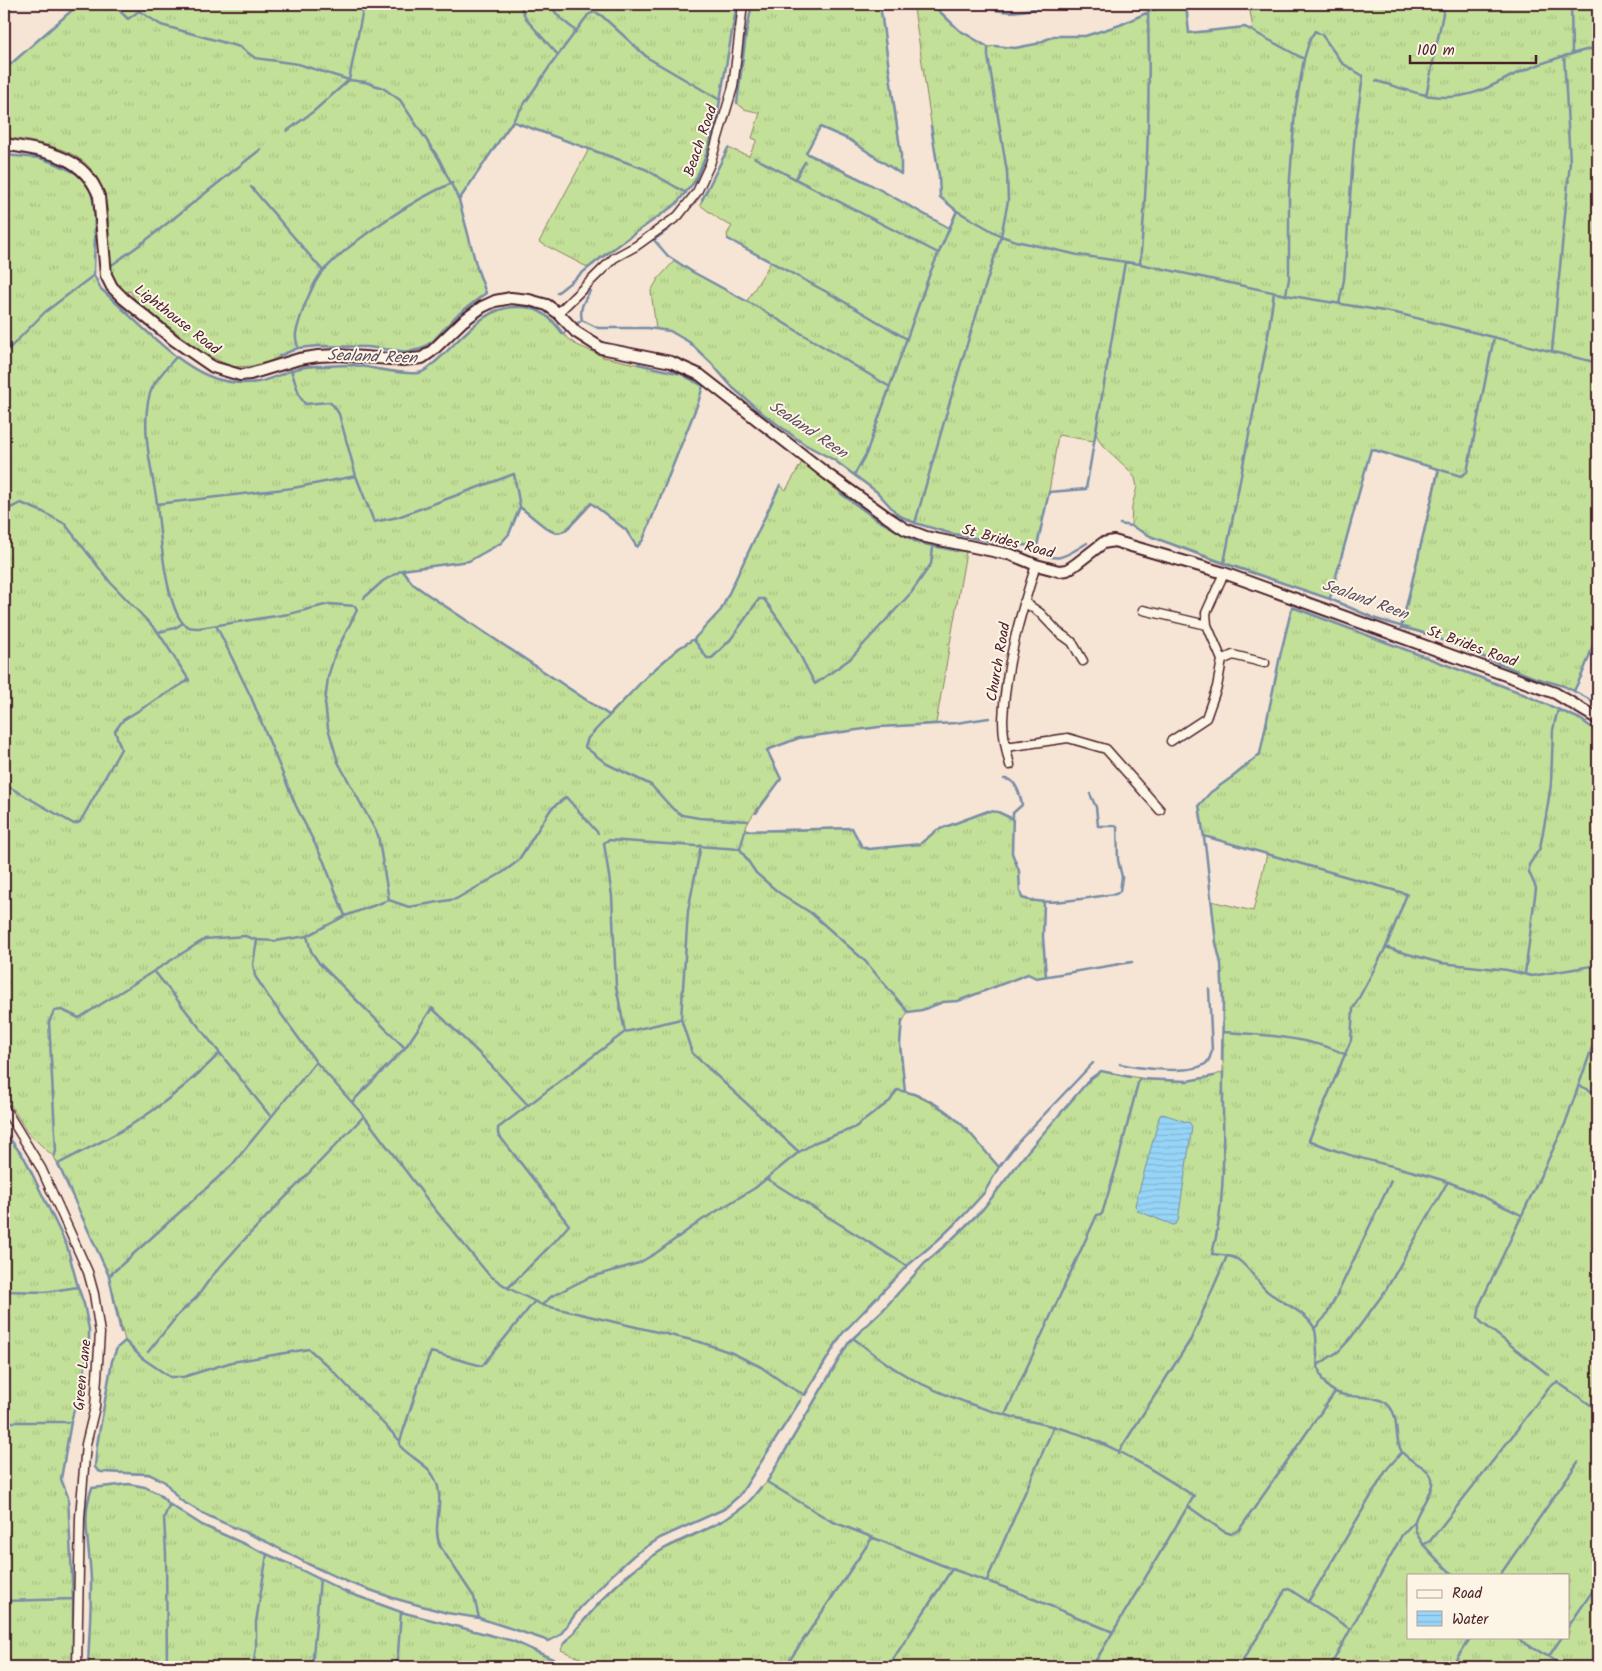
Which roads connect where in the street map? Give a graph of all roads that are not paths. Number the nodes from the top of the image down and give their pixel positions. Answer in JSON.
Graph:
{"nodes":[{"id":1,"x":743,"y":4,"type":"edge"},
{"id":2,"x":4,"y":144,"type":"edge"},
{"id":3,"x":558,"y":313,"type":"junction"},
{"id":4,"x":1036,"y":565,"type":"junction"},
{"id":5,"x":1224,"y":573,"type":"junction"},
{"id":6,"x":1024,"y":602,"type":"junction"},
{"id":7,"x":1143,"y":610,"type":"dead end"},
{"id":8,"x":1207,"y":625,"type":"junction"},
{"id":9,"x":1222,"y":660,"type":"junction"},
{"id":10,"x":1083,"y":661,"type":"dead end"},
{"id":11,"x":1265,"y":664,"type":"dead end"},
{"id":12,"x":1598,"y":720,"type":"edge"},
{"id":13,"x":1171,"y":741,"type":"dead end"},
{"id":14,"x":1006,"y":747,"type":"junction"},
{"id":15,"x":1010,"y":765,"type":"dead end"},
{"id":16,"x":1160,"y":810,"type":"dead end"},
{"id":17,"x":4,"y":1107,"type":"edge"},
{"id":18,"x":77,"y":1667,"type":"edge"}],
"edges":[{"from":1,"to":3,"type":"street","name":"Beach Road"},
{"from":2,"to":3,"type":"main road","name":"Lighthouse Road"},
{"from":3,"to":4,"type":"main road","name":"St Brides Road"},
{"from":4,"to":5,"type":"main road","name":"St Brides Road"},
{"from":4,"to":6,"type":"street","name":"Church Road"},
{"from":5,"to":8,"type":"street"},
{"from":5,"to":12,"type":"main road","name":"St Brides Road"},
{"from":6,"to":10,"type":"street"},
{"from":6,"to":14,"type":"street","name":"Church Road"},
{"from":7,"to":8,"type":"street"},
{"from":8,"to":9,"type":"street"},
{"from":9,"to":11,"type":"street"},
{"from":9,"to":13,"type":"street"},
{"from":14,"to":15,"type":"street","name":"Church Road"},
{"from":14,"to":16,"type":"street"},
{"from":17,"to":18,"type":"street","name":"Green Lane"}]}
